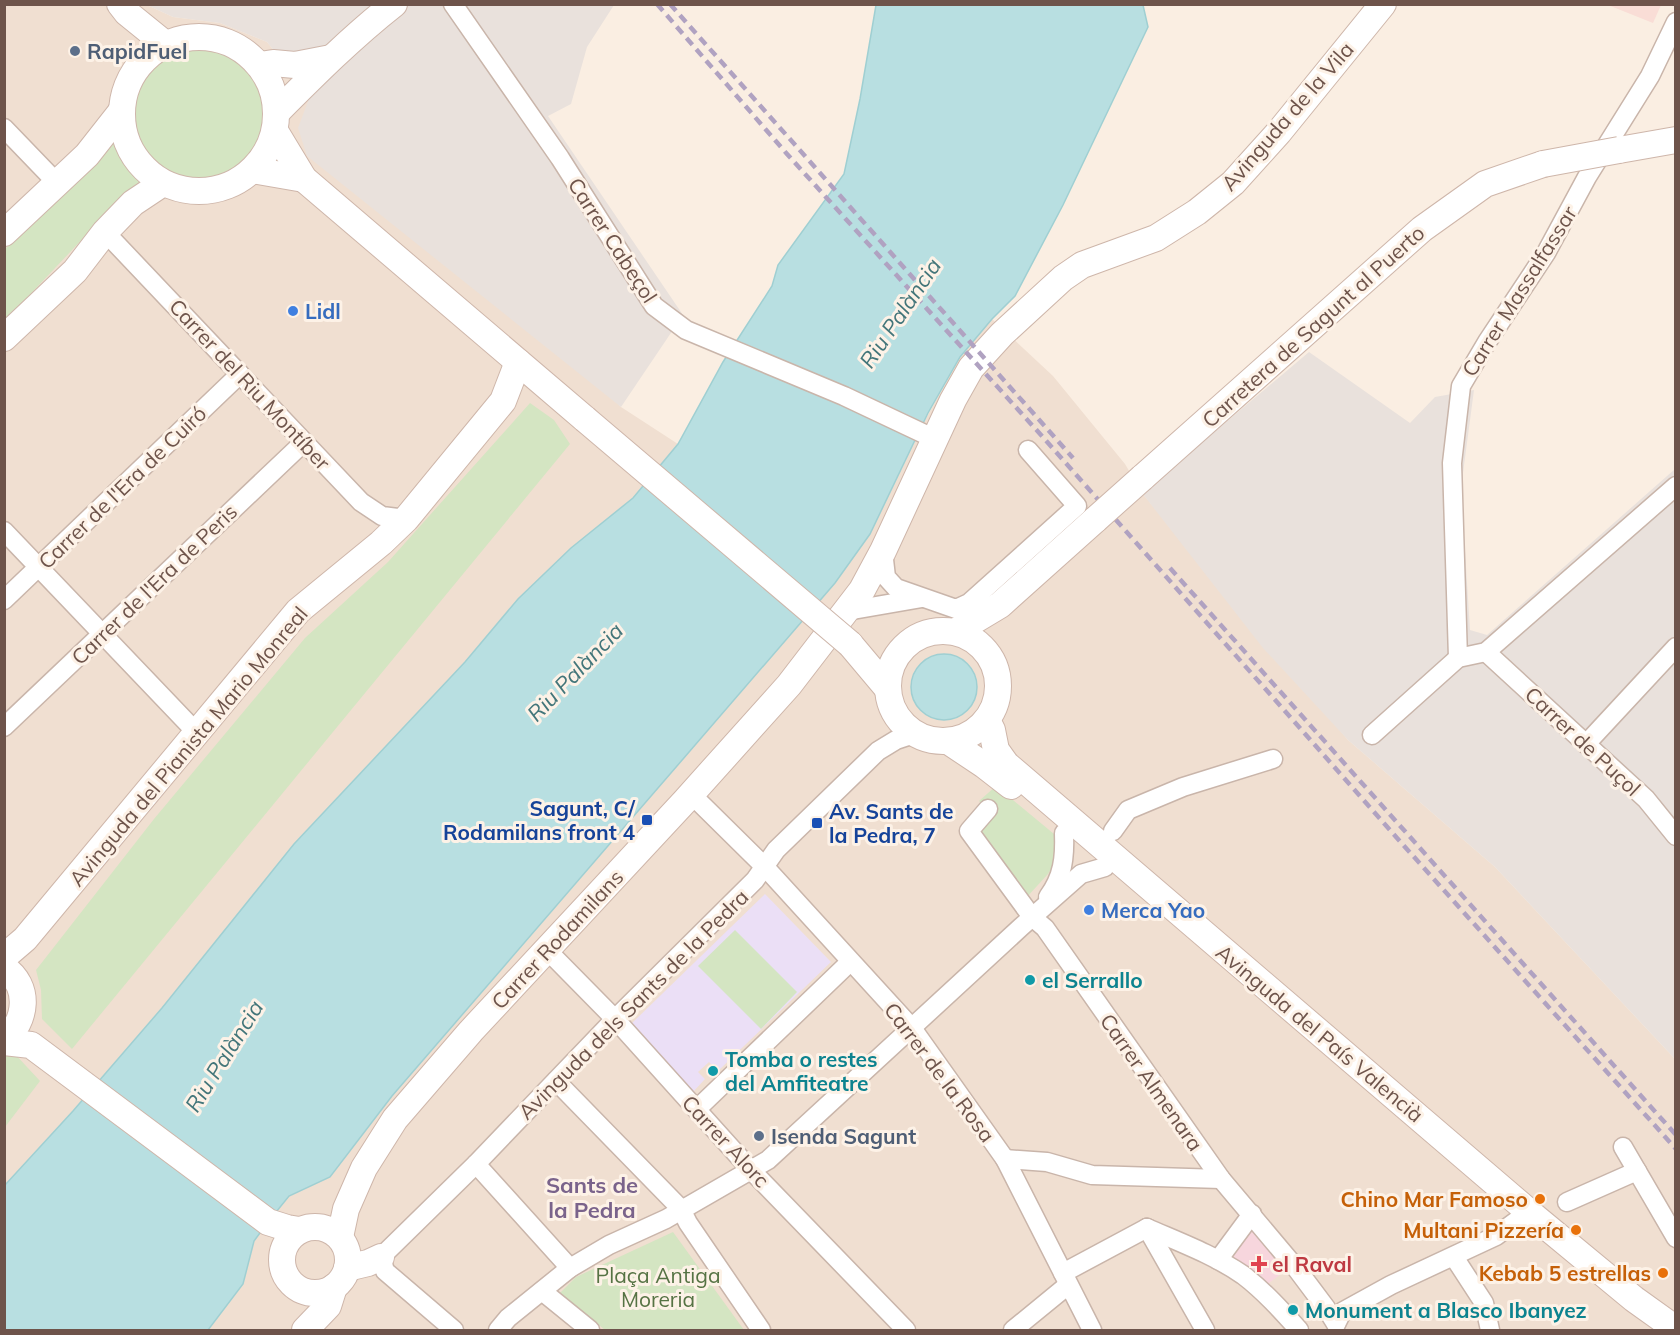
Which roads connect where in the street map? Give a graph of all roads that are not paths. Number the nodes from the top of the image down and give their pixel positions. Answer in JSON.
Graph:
{"nodes":[{"id":1,"x":378,"y":4,"type":"edge"},
{"id":2,"x":394,"y":4,"type":"edge"},
{"id":3,"x":1383,"y":4,"type":"edge"},
{"id":4,"x":452,"y":6,"type":"edge"},
{"id":5,"x":124,"y":9,"type":"edge"},
{"id":6,"x":1676,"y":22,"type":"edge"},
{"id":7,"x":366,"y":27,"type":"junction"},
{"id":8,"x":164,"y":43,"type":"junction"},
{"id":9,"x":331,"y":58,"type":"junction"},
{"id":10,"x":140,"y":62,"type":"junction"},
{"id":11,"x":260,"y":65,"type":"junction"},
{"id":12,"x":120,"y":113,"type":"junction"},
{"id":13,"x":276,"y":122,"type":"junction"},
{"id":14,"x":4,"y":128,"type":"edge"},
{"id":15,"x":1676,"y":140,"type":"edge"},
{"id":16,"x":253,"y":170,"type":"junction"},
{"id":17,"x":304,"y":179,"type":"junction"},
{"id":18,"x":57,"y":183,"type":"junction"},
{"id":19,"x":163,"y":183,"type":"junction"},
{"id":20,"x":105,"y":232,"type":"junction"},
{"id":21,"x":4,"y":233,"type":"edge"},
{"id":22,"x":4,"y":338,"type":"edge"},
{"id":23,"x":518,"y":362,"type":"junction"},
{"id":24,"x":240,"y":374,"type":"junction"},
{"id":25,"x":538,"y":379,"type":"junction"},
{"id":26,"x":502,"y":401,"type":"junction"},
{"id":27,"x":935,"y":439,"type":"junction"},
{"id":28,"x":304,"y":442,"type":"junction"},
{"id":29,"x":1028,"y":450,"type":"dead end"},
{"id":30,"x":1676,"y":486,"type":"edge"},
{"id":31,"x":406,"y":519,"type":"junction"},
{"id":32,"x":4,"y":531,"type":"edge"},
{"id":33,"x":883,"y":551,"type":"junction"},
{"id":34,"x":39,"y":567,"type":"junction"},
{"id":35,"x":923,"y":598,"type":"junction"},
{"id":36,"x":4,"y":600,"type":"edge"},
{"id":37,"x":1000,"y":605,"type":"junction"},
{"id":38,"x":847,"y":612,"type":"junction"},
{"id":39,"x":955,"y":632,"type":"junction"},
{"id":40,"x":102,"y":633,"type":"junction"},
{"id":41,"x":850,"y":645,"type":"junction"},
{"id":42,"x":903,"y":647,"type":"junction"},
{"id":43,"x":1676,"y":647,"type":"edge"},
{"id":44,"x":1486,"y":651,"type":"junction"},
{"id":45,"x":989,"y":656,"type":"junction"},
{"id":46,"x":1458,"y":658,"type":"junction"},
{"id":47,"x":887,"y":688,"type":"junction"},
{"id":48,"x":987,"y":720,"type":"junction"},
{"id":49,"x":4,"y":727,"type":"edge"},
{"id":50,"x":197,"y":732,"type":"junction"},
{"id":51,"x":914,"y":734,"type":"junction"},
{"id":52,"x":1372,"y":735,"type":"dead end"},
{"id":53,"x":948,"y":741,"type":"junction"},
{"id":54,"x":1586,"y":744,"type":"junction"},
{"id":55,"x":1273,"y":759,"type":"dead end"},
{"id":56,"x":692,"y":794,"type":"junction"},
{"id":57,"x":988,"y":809,"type":"dead end"},
{"id":58,"x":1072,"y":830,"type":"junction"},
{"id":59,"x":1113,"y":831,"type":"junction"},
{"id":60,"x":1676,"y":836,"type":"edge"},
{"id":61,"x":1114,"y":866,"type":"junction"},
{"id":62,"x":765,"y":867,"type":"junction"},
{"id":63,"x":1032,"y":917,"type":"junction"},
{"id":64,"x":25,"y":939,"type":"junction"},
{"id":65,"x":547,"y":950,"type":"junction"},
{"id":66,"x":4,"y":957,"type":"edge"},
{"id":67,"x":850,"y":962,"type":"junction"},
{"id":68,"x":11,"y":975,"type":"edge"},
{"id":69,"x":21,"y":1018,"type":"junction"},
{"id":70,"x":615,"y":1019,"type":"junction"},
{"id":71,"x":912,"y":1028,"type":"junction"},
{"id":72,"x":4,"y":1041,"type":"edge"},
{"id":73,"x":31,"y":1045,"type":"junction"},
{"id":74,"x":556,"y":1082,"type":"junction"},
{"id":75,"x":697,"y":1108,"type":"junction"},
{"id":76,"x":1623,"y":1147,"type":"dead end"},
{"id":77,"x":1005,"y":1159,"type":"junction"},
{"id":78,"x":476,"y":1164,"type":"junction"},
{"id":79,"x":751,"y":1170,"type":"junction"},
{"id":80,"x":1637,"y":1171,"type":"junction"},
{"id":81,"x":1221,"y":1179,"type":"junction"},
{"id":82,"x":1567,"y":1202,"type":"dead end"},
{"id":83,"x":681,"y":1209,"type":"junction"},
{"id":84,"x":1252,"y":1214,"type":"junction"},
{"id":85,"x":1519,"y":1219,"type":"junction"},
{"id":86,"x":268,"y":1222,"type":"junction"},
{"id":87,"x":1147,"y":1228,"type":"junction"},
{"id":88,"x":299,"y":1230,"type":"junction"},
{"id":89,"x":333,"y":1232,"type":"junction"},
{"id":90,"x":1676,"y":1238,"type":"edge"},
{"id":91,"x":282,"y":1252,"type":"junction"},
{"id":92,"x":381,"y":1257,"type":"junction"},
{"id":93,"x":1455,"y":1257,"type":"junction"},
{"id":94,"x":1218,"y":1260,"type":"junction"},
{"id":95,"x":570,"y":1268,"type":"junction"},
{"id":96,"x":340,"y":1277,"type":"junction"},
{"id":97,"x":1065,"y":1279,"type":"junction"},
{"id":98,"x":302,"y":1290,"type":"junction"},
{"id":99,"x":542,"y":1291,"type":"junction"},
{"id":100,"x":1336,"y":1328,"type":"edge"},
{"id":101,"x":1676,"y":1329,"type":"edge"},
{"id":102,"x":294,"y":1330,"type":"edge"},
{"id":103,"x":305,"y":1330,"type":"edge"},
{"id":104,"x":453,"y":1330,"type":"edge"},
{"id":105,"x":498,"y":1330,"type":"edge"},
{"id":106,"x":590,"y":1330,"type":"edge"},
{"id":107,"x":760,"y":1330,"type":"edge"},
{"id":108,"x":906,"y":1330,"type":"edge"},
{"id":109,"x":1013,"y":1330,"type":"edge"},
{"id":110,"x":1092,"y":1330,"type":"edge"},
{"id":111,"x":1205,"y":1330,"type":"edge"},
{"id":112,"x":1299,"y":1330,"type":"edge"},
{"id":113,"x":1490,"y":1330,"type":"edge"},
{"id":114,"x":1655,"y":1330,"type":"edge"}],
"edges":[{"from":1,"to":7,"type":"street"},
{"from":2,"to":7,"type":"street"},
{"from":3,"to":27,"type":"street","name":"Avinguda de la Vila"},
{"from":4,"to":27,"type":"street","name":"Carrer Cabeçol"},
{"from":5,"to":8,"type":"street"},
{"from":5,"to":10,"type":"street"},
{"from":6,"to":46,"type":"street","name":"Carrer Massalfassar"},
{"from":7,"to":9,"type":"street"},
{"from":8,"to":10,"type":"street"},
{"from":8,"to":11,"type":"street"},
{"from":9,"to":11,"type":"street"},
{"from":9,"to":13,"type":"street"},
{"from":10,"to":12,"type":"street"},
{"from":11,"to":13,"type":"street"},
{"from":12,"to":18,"type":"street"},
{"from":12,"to":19,"type":"street"},
{"from":13,"to":16,"type":"street"},
{"from":13,"to":17,"type":"street"},
{"from":14,"to":18,"type":"street"},
{"from":15,"to":37,"type":"street","name":"Carretera de Sagunt al Puerto","bridge":true},
{"from":16,"to":17,"type":"street"},
{"from":16,"to":19,"type":"street"},
{"from":17,"to":23,"type":"street"},
{"from":18,"to":21,"type":"street"},
{"from":19,"to":20,"type":"street"},
{"from":20,"to":22,"type":"street"},
{"from":20,"to":24,"type":"street","name":"Carrer del Riu Montíber"},
{"from":23,"to":25,"type":"street"},
{"from":23,"to":26,"type":"street","name":"Avinguda del Pianista Mario Monreal"},
{"from":24,"to":28,"type":"street","name":"Carrer del Riu Montíber"},
{"from":24,"to":34,"type":"street","name":"Carrer de l'Era de Cuiró"},
{"from":25,"to":26,"type":"street","name":"Avinguda del Pianista Mario Monreal"},
{"from":25,"to":41,"type":"street","bridge":true},
{"from":26,"to":31,"type":"street","name":"Avinguda del Pianista Mario Monreal"},
{"from":27,"to":33,"type":"street","name":"Avinguda de la Vila"},
{"from":28,"to":31,"type":"street","name":"Carrer del Riu Montíber"},
{"from":28,"to":40,"type":"street","name":"Carrer de l'Era de Peris"},
{"from":29,"to":35,"type":"street"},
{"from":30,"to":44,"type":"street"},
{"from":31,"to":50,"type":"street","name":"Avinguda del Pianista Mario Monreal"},
{"from":32,"to":34,"type":"street"},
{"from":33,"to":35,"type":"street"},
{"from":33,"to":38,"type":"street","name":"Avinguda de la Vila"},
{"from":34,"to":36,"type":"street","name":"Carrer de l'Era de Cuiró"},
{"from":34,"to":40,"type":"street"},
{"from":35,"to":38,"type":"street"},
{"from":37,"to":39,"type":"street","name":"Carretera de Sagunt al Puerto"},
{"from":37,"to":45,"type":"street"},
{"from":38,"to":56,"type":"street","name":"Carrer Rodamilans"},
{"from":39,"to":42,"type":"street"},
{"from":39,"to":45,"type":"street"},
{"from":40,"to":49,"type":"street","name":"Carrer de l'Era de Peris"},
{"from":40,"to":50,"type":"street"},
{"from":41,"to":42,"type":"street"},
{"from":41,"to":47,"type":"street"},
{"from":42,"to":47,"type":"street"},
{"from":43,"to":54,"type":"street"},
{"from":44,"to":46,"type":"street"},
{"from":44,"to":54,"type":"street","name":"Carrer de Puçol"},
{"from":45,"to":48,"type":"street"},
{"from":46,"to":52,"type":"street"},
{"from":47,"to":51,"type":"street"},
{"from":48,"to":53,"type":"street"},
{"from":48,"to":58,"type":"street","name":"Avinguda del País Valencià"},
{"from":50,"to":64,"type":"street","name":"Avinguda del Pianista Mario Monreal"},
{"from":51,"to":53,"type":"street"},
{"from":51,"to":62,"type":"street","name":"Avinguda dels Sants de la Pedra"},
{"from":53,"to":58,"type":"street","name":"Avinguda del País Valencià"},
{"from":54,"to":60,"type":"street","name":"Carrer de Puçol"},
{"from":55,"to":59,"type":"street"},
{"from":56,"to":62,"type":"street","name":"Carrer de la Rosa"},
{"from":56,"to":65,"type":"street","name":"Carrer Rodamilans"},
{"from":57,"to":63,"type":"street","name":"Carrer Almenara"},
{"from":58,"to":59,"type":"street"},
{"from":58,"to":61,"type":"street","name":"Avinguda del País Valencià"},
{"from":58,"to":63,"type":"street"},
{"from":59,"to":61,"type":"street"},
{"from":61,"to":63,"type":"street"},
{"from":61,"to":85,"type":"street","name":"Avinguda del País Valencià"},
{"from":61,"to":101,"type":"street","name":"Avinguda del País Valencià"},
{"from":62,"to":67,"type":"street","name":"Carrer de la Rosa"},
{"from":62,"to":70,"type":"street","name":"Avinguda dels Sants de la Pedra"},
{"from":63,"to":71,"type":"street"},
{"from":63,"to":81,"type":"street","name":"Carrer Almenara"},
{"from":64,"to":66,"type":"street","name":"Avinguda del Pianista Mario Monreal"},
{"from":64,"to":68,"type":"street"},
{"from":65,"to":70,"type":"street","name":"Carrer Alorc"},
{"from":65,"to":89,"type":"street","name":"Carrer Rodamilans"},
{"from":67,"to":71,"type":"street","name":"Carrer de la Rosa"},
{"from":67,"to":75,"type":"street"},
{"from":68,"to":69,"type":"street"},
{"from":69,"to":72,"type":"street"},
{"from":69,"to":73,"type":"street"},
{"from":70,"to":74,"type":"street","name":"Avinguda dels Sants de la Pedra"},
{"from":70,"to":75,"type":"street","name":"Carrer Alorc"},
{"from":71,"to":77,"type":"street","name":"Carrer de la Rosa"},
{"from":71,"to":79,"type":"street"},
{"from":72,"to":73,"type":"street"},
{"from":73,"to":86,"type":"street"},
{"from":74,"to":78,"type":"street","name":"Avinguda dels Sants de la Pedra"},
{"from":74,"to":83,"type":"street"},
{"from":75,"to":79,"type":"street","name":"Carrer Alorc"},
{"from":76,"to":80,"type":"street"},
{"from":77,"to":81,"type":"street"},
{"from":77,"to":97,"type":"street","name":"Carrer de la Rosa"},
{"from":78,"to":92,"type":"street","name":"Avinguda dels Sants de la Pedra"},
{"from":78,"to":95,"type":"street"},
{"from":79,"to":83,"type":"street"},
{"from":79,"to":108,"type":"street","name":"Carrer Alorc"},
{"from":80,"to":82,"type":"street"},
{"from":80,"to":90,"type":"street"},
{"from":81,"to":84,"type":"street","name":"Carrer Almenara"},
{"from":83,"to":95,"type":"street"},
{"from":83,"to":107,"type":"street"},
{"from":84,"to":94,"type":"street"},
{"from":84,"to":100,"type":"street","name":"Carrer Almenara"},
{"from":85,"to":93,"type":"street"},
{"from":85,"to":114,"type":"street","name":"Avinguda del País Valencià"},
{"from":86,"to":88,"type":"street"},
{"from":86,"to":91,"type":"street"},
{"from":87,"to":94,"type":"street"},
{"from":87,"to":97,"type":"street"},
{"from":87,"to":111,"type":"street"},
{"from":88,"to":89,"type":"street"},
{"from":88,"to":91,"type":"street"},
{"from":89,"to":96,"type":"street"},
{"from":91,"to":98,"type":"street"},
{"from":92,"to":96,"type":"street","name":"Avinguda dels Sants de la Pedra"},
{"from":92,"to":104,"type":"street"},
{"from":93,"to":100,"type":"street"},
{"from":93,"to":113,"type":"street"},
{"from":94,"to":112,"type":"street"},
{"from":95,"to":99,"type":"street"},
{"from":96,"to":98,"type":"street"},
{"from":96,"to":103,"type":"street"},
{"from":97,"to":109,"type":"street"},
{"from":97,"to":110,"type":"street","name":"Carrer de la Rosa"},
{"from":98,"to":102,"type":"street"},
{"from":99,"to":105,"type":"street"},
{"from":99,"to":106,"type":"street"}]}
